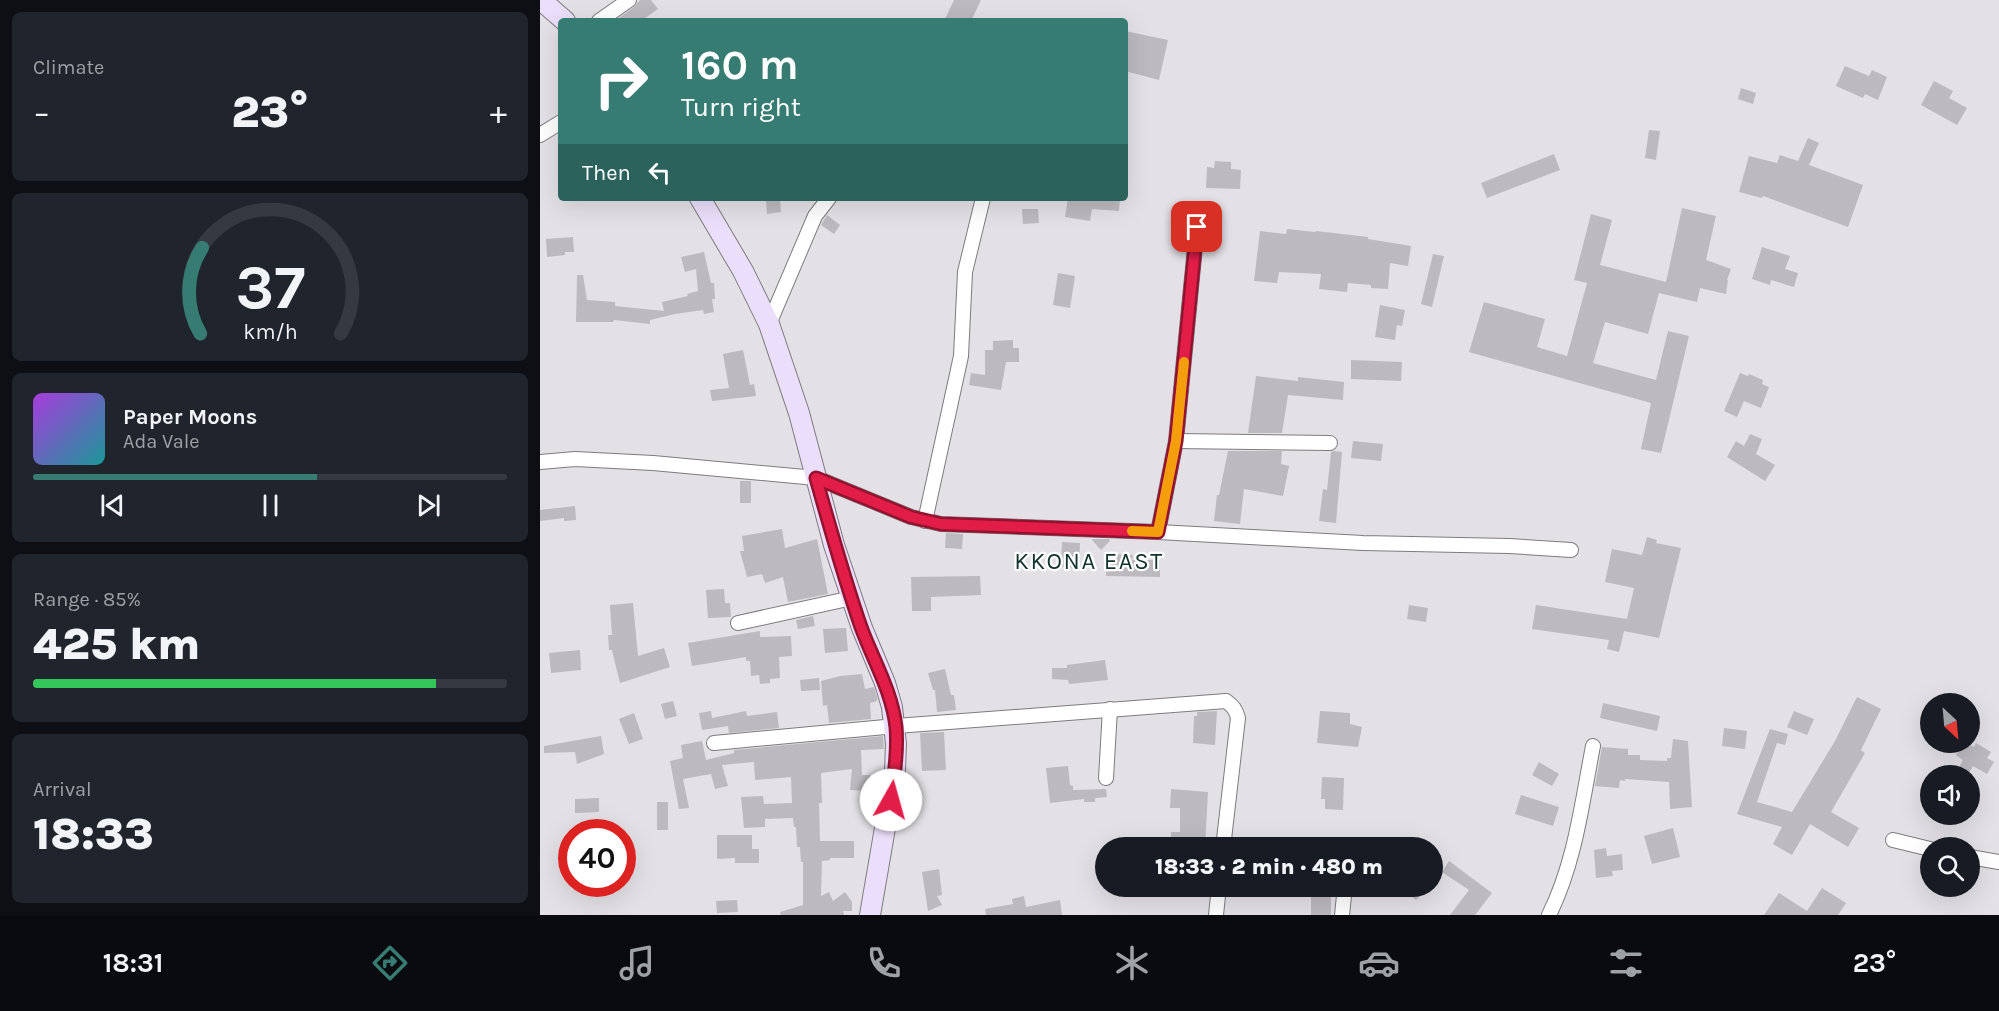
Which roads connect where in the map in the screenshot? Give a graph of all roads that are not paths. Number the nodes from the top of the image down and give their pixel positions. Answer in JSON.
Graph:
{"nodes":[{"id":1,"x":541,"y":0,"type":"edge"},
{"id":2,"x":629,"y":0,"type":"edge"},
{"id":3,"x":562,"y":18,"type":"edge"},
{"id":4,"x":603,"y":18,"type":"edge"},
{"id":5,"x":558,"y":124,"type":"edge"},
{"id":6,"x":540,"y":135,"type":"edge"},
{"id":7,"x":702,"y":201,"type":"edge"},
{"id":8,"x":827,"y":201,"type":"edge"},
{"id":9,"x":981,"y":201,"type":"edge"},
{"id":10,"x":1197,"y":227,"type":"dead end"},
{"id":11,"x":769,"y":324,"type":"junction"},
{"id":12,"x":1176,"y":441,"type":"junction"},
{"id":13,"x":1330,"y":443,"type":"dead end"},
{"id":14,"x":540,"y":462,"type":"edge"},
{"id":15,"x":816,"y":478,"type":"junction"},
{"id":16,"x":925,"y":521,"type":"junction"},
{"id":17,"x":1158,"y":532,"type":"junction"},
{"id":18,"x":1571,"y":550,"type":"dead end"},
{"id":19,"x":852,"y":598,"type":"junction"},
{"id":20,"x":738,"y":623,"type":"dead end"},
{"id":21,"x":1110,"y":709,"type":"junction"},
{"id":22,"x":896,"y":726,"type":"junction"},
{"id":23,"x":714,"y":743,"type":"dead end"},
{"id":24,"x":1593,"y":746,"type":"dead end"},
{"id":25,"x":1106,"y":778,"type":"dead end"},
{"id":26,"x":1224,"y":837,"type":"edge"},
{"id":27,"x":1893,"y":840,"type":"dead end"},
{"id":28,"x":1920,"y":847,"type":"edge"},
{"id":29,"x":1980,"y":858,"type":"edge"},
{"id":30,"x":1999,"y":861,"type":"edge"},
{"id":31,"x":1218,"y":897,"type":"edge"},
{"id":32,"x":1344,"y":897,"type":"edge"},
{"id":33,"x":870,"y":915,"type":"edge"},
{"id":34,"x":1216,"y":915,"type":"edge"},
{"id":35,"x":1342,"y":915,"type":"edge"},
{"id":36,"x":1549,"y":915,"type":"edge"}],
"edges":[{"from":1,"to":3,"type":"street"},
{"from":2,"to":4,"type":"street"},
{"from":5,"to":6,"type":"street"},
{"from":7,"to":11,"type":"street"},
{"from":8,"to":11,"type":"street"},
{"from":9,"to":16,"type":"street"},
{"from":10,"to":12,"type":"street"},
{"from":11,"to":15,"type":"street"},
{"from":12,"to":13,"type":"street"},
{"from":12,"to":17,"type":"street"},
{"from":14,"to":15,"type":"street"},
{"from":15,"to":16,"type":"street"},
{"from":15,"to":19,"type":"street"},
{"from":16,"to":17,"type":"street"},
{"from":17,"to":18,"type":"street"},
{"from":19,"to":20,"type":"street"},
{"from":19,"to":22,"type":"street"},
{"from":21,"to":22,"type":"street"},
{"from":21,"to":25,"type":"street"},
{"from":21,"to":26,"type":"street"},
{"from":22,"to":23,"type":"street"},
{"from":22,"to":33,"type":"street"},
{"from":24,"to":36,"type":"street"},
{"from":27,"to":28,"type":"street"},
{"from":29,"to":30,"type":"street"},
{"from":31,"to":34,"type":"street"},
{"from":32,"to":35,"type":"street"}]}
